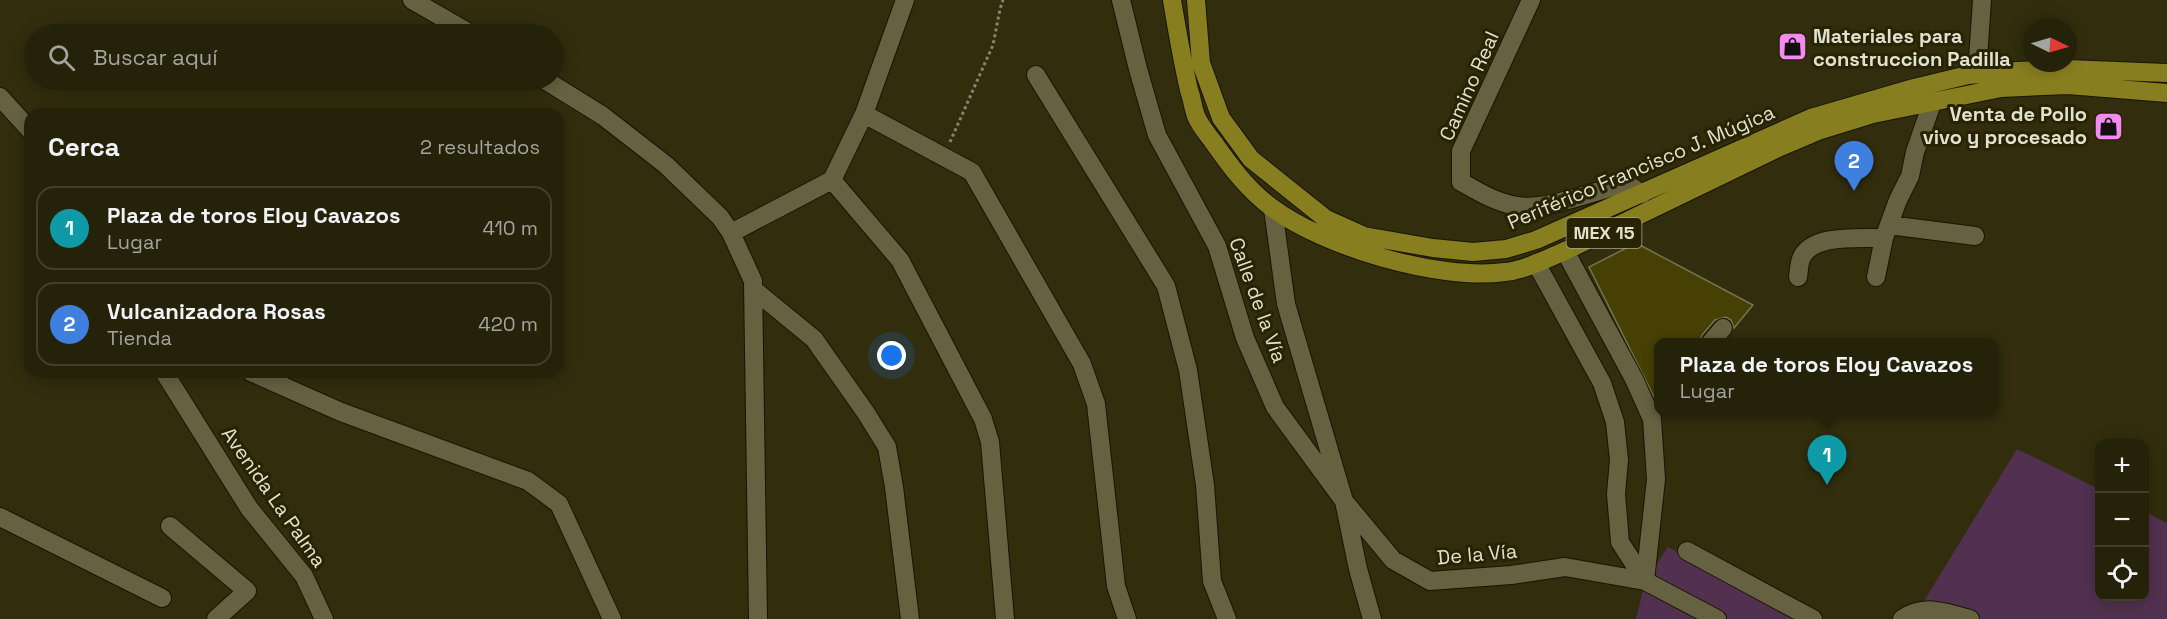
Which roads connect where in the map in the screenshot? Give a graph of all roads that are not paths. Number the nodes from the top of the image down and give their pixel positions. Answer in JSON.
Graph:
{"nodes":[{"id":1,"x":412,"y":0,"type":"edge"},
{"id":2,"x":905,"y":0,"type":"edge"},
{"id":3,"x":1121,"y":0,"type":"edge"},
{"id":4,"x":1172,"y":0,"type":"edge"},
{"id":5,"x":1196,"y":0,"type":"edge"},
{"id":6,"x":1532,"y":0,"type":"edge"},
{"id":7,"x":1982,"y":0,"type":"edge"},
{"id":8,"x":454,"y":24,"type":"edge"},
{"id":9,"x":2167,"y":73,"type":"edge"},
{"id":10,"x":1977,"y":74,"type":"junction"},
{"id":11,"x":1036,"y":75,"type":"dead end"},
{"id":12,"x":561,"y":90,"type":"edge"},
{"id":13,"x":2164,"y":96,"type":"edge"},
{"id":14,"x":0,"y":97,"type":"edge"},
{"id":15,"x":1932,"y":103,"type":"junction"},
{"id":16,"x":864,"y":114,"type":"junction"},
{"id":17,"x":24,"y":123,"type":"edge"},
{"id":18,"x":832,"y":180,"type":"junction"},
{"id":19,"x":1642,"y":194,"type":"junction"},
{"id":20,"x":1273,"y":209,"type":"junction"},
{"id":21,"x":1887,"y":231,"type":"junction"},
{"id":22,"x":731,"y":233,"type":"junction"},
{"id":23,"x":1975,"y":236,"type":"dead end"},
{"id":24,"x":1565,"y":251,"type":"junction"},
{"id":25,"x":1536,"y":263,"type":"junction"},
{"id":26,"x":1798,"y":277,"type":"dead end"},
{"id":27,"x":1876,"y":278,"type":"dead end"},
{"id":28,"x":753,"y":289,"type":"junction"},
{"id":29,"x":1724,"y":328,"type":"dead end"},
{"id":30,"x":1715,"y":338,"type":"edge"},
{"id":31,"x":168,"y":378,"type":"edge"},
{"id":32,"x":264,"y":378,"type":"edge"},
{"id":33,"x":1654,"y":411,"type":"edge"},
{"id":34,"x":1656,"y":416,"type":"edge"},
{"id":35,"x":1344,"y":501,"type":"junction"},
{"id":36,"x":0,"y":517,"type":"edge"},
{"id":37,"x":170,"y":526,"type":"dead end"},
{"id":38,"x":1687,"y":551,"type":"dead end"},
{"id":39,"x":1645,"y":581,"type":"junction"},
{"id":40,"x":162,"y":598,"type":"dead end"},
{"id":41,"x":216,"y":619,"type":"edge"},
{"id":42,"x":324,"y":619,"type":"edge"},
{"id":43,"x":612,"y":619,"type":"edge"},
{"id":44,"x":758,"y":619,"type":"edge"},
{"id":45,"x":910,"y":619,"type":"edge"},
{"id":46,"x":1005,"y":619,"type":"edge"},
{"id":47,"x":1127,"y":619,"type":"edge"},
{"id":48,"x":1227,"y":619,"type":"edge"},
{"id":49,"x":1372,"y":619,"type":"edge"},
{"id":50,"x":1717,"y":619,"type":"edge"},
{"id":51,"x":1813,"y":619,"type":"edge"},
{"id":52,"x":1902,"y":619,"type":"edge"},
{"id":53,"x":1970,"y":619,"type":"edge"}],
"edges":[{"from":1,"to":8,"type":"street"},
{"from":2,"to":16,"type":"street"},
{"from":3,"to":35,"type":"street","name":"Calle de la Vía"},
{"from":4,"to":20,"type":"main road","name":"Periférico Francisco J. Múgica","number":"MEX 15"},
{"from":5,"to":19,"type":"main road","name":"Periférico Francisco J. Múgica","number":"MEX 15"},
{"from":6,"to":19,"type":"street","name":"Camino Real"},
{"from":7,"to":10,"type":"street"},
{"from":9,"to":10,"type":"main road","name":"Periférico Francisco J. Múgica","number":"MEX 15"},
{"from":10,"to":19,"type":"main road","name":"Periférico Francisco J. Múgica","number":"MEX 15"},
{"from":11,"to":48,"type":"street"},
{"from":12,"to":22,"type":"street"},
{"from":13,"to":15,"type":"main road","name":"Periférico Francisco J. Múgica","number":"MEX 15"},
{"from":14,"to":17,"type":"street"},
{"from":15,"to":21,"type":"street"},
{"from":15,"to":24,"type":"main road","name":"Periférico Francisco J. Múgica","number":"MEX 15"},
{"from":16,"to":18,"type":"street"},
{"from":16,"to":47,"type":"street"},
{"from":18,"to":22,"type":"street"},
{"from":18,"to":46,"type":"street"},
{"from":20,"to":25,"type":"main road","name":"Periférico Francisco J. Múgica","number":"MEX 15"},
{"from":20,"to":35,"type":"street"},
{"from":21,"to":23,"type":"street"},
{"from":21,"to":26,"type":"street"},
{"from":21,"to":27,"type":"street"},
{"from":22,"to":28,"type":"street"},
{"from":24,"to":25,"type":"main road","name":"Periférico Francisco J. Múgica","number":"MEX 15"},
{"from":24,"to":33,"type":"street"},
{"from":25,"to":39,"type":"street"},
{"from":28,"to":44,"type":"street"},
{"from":28,"to":45,"type":"street"},
{"from":29,"to":30,"type":"street"},
{"from":31,"to":42,"type":"street","name":"Avenida La Palma"},
{"from":32,"to":43,"type":"street"},
{"from":34,"to":39,"type":"street"},
{"from":35,"to":39,"type":"street","name":"De la Vía"},
{"from":35,"to":49,"type":"street"},
{"from":36,"to":40,"type":"street"},
{"from":37,"to":41,"type":"street"},
{"from":38,"to":51,"type":"street"},
{"from":39,"to":50,"type":"street"},
{"from":52,"to":53,"type":"street"}]}
